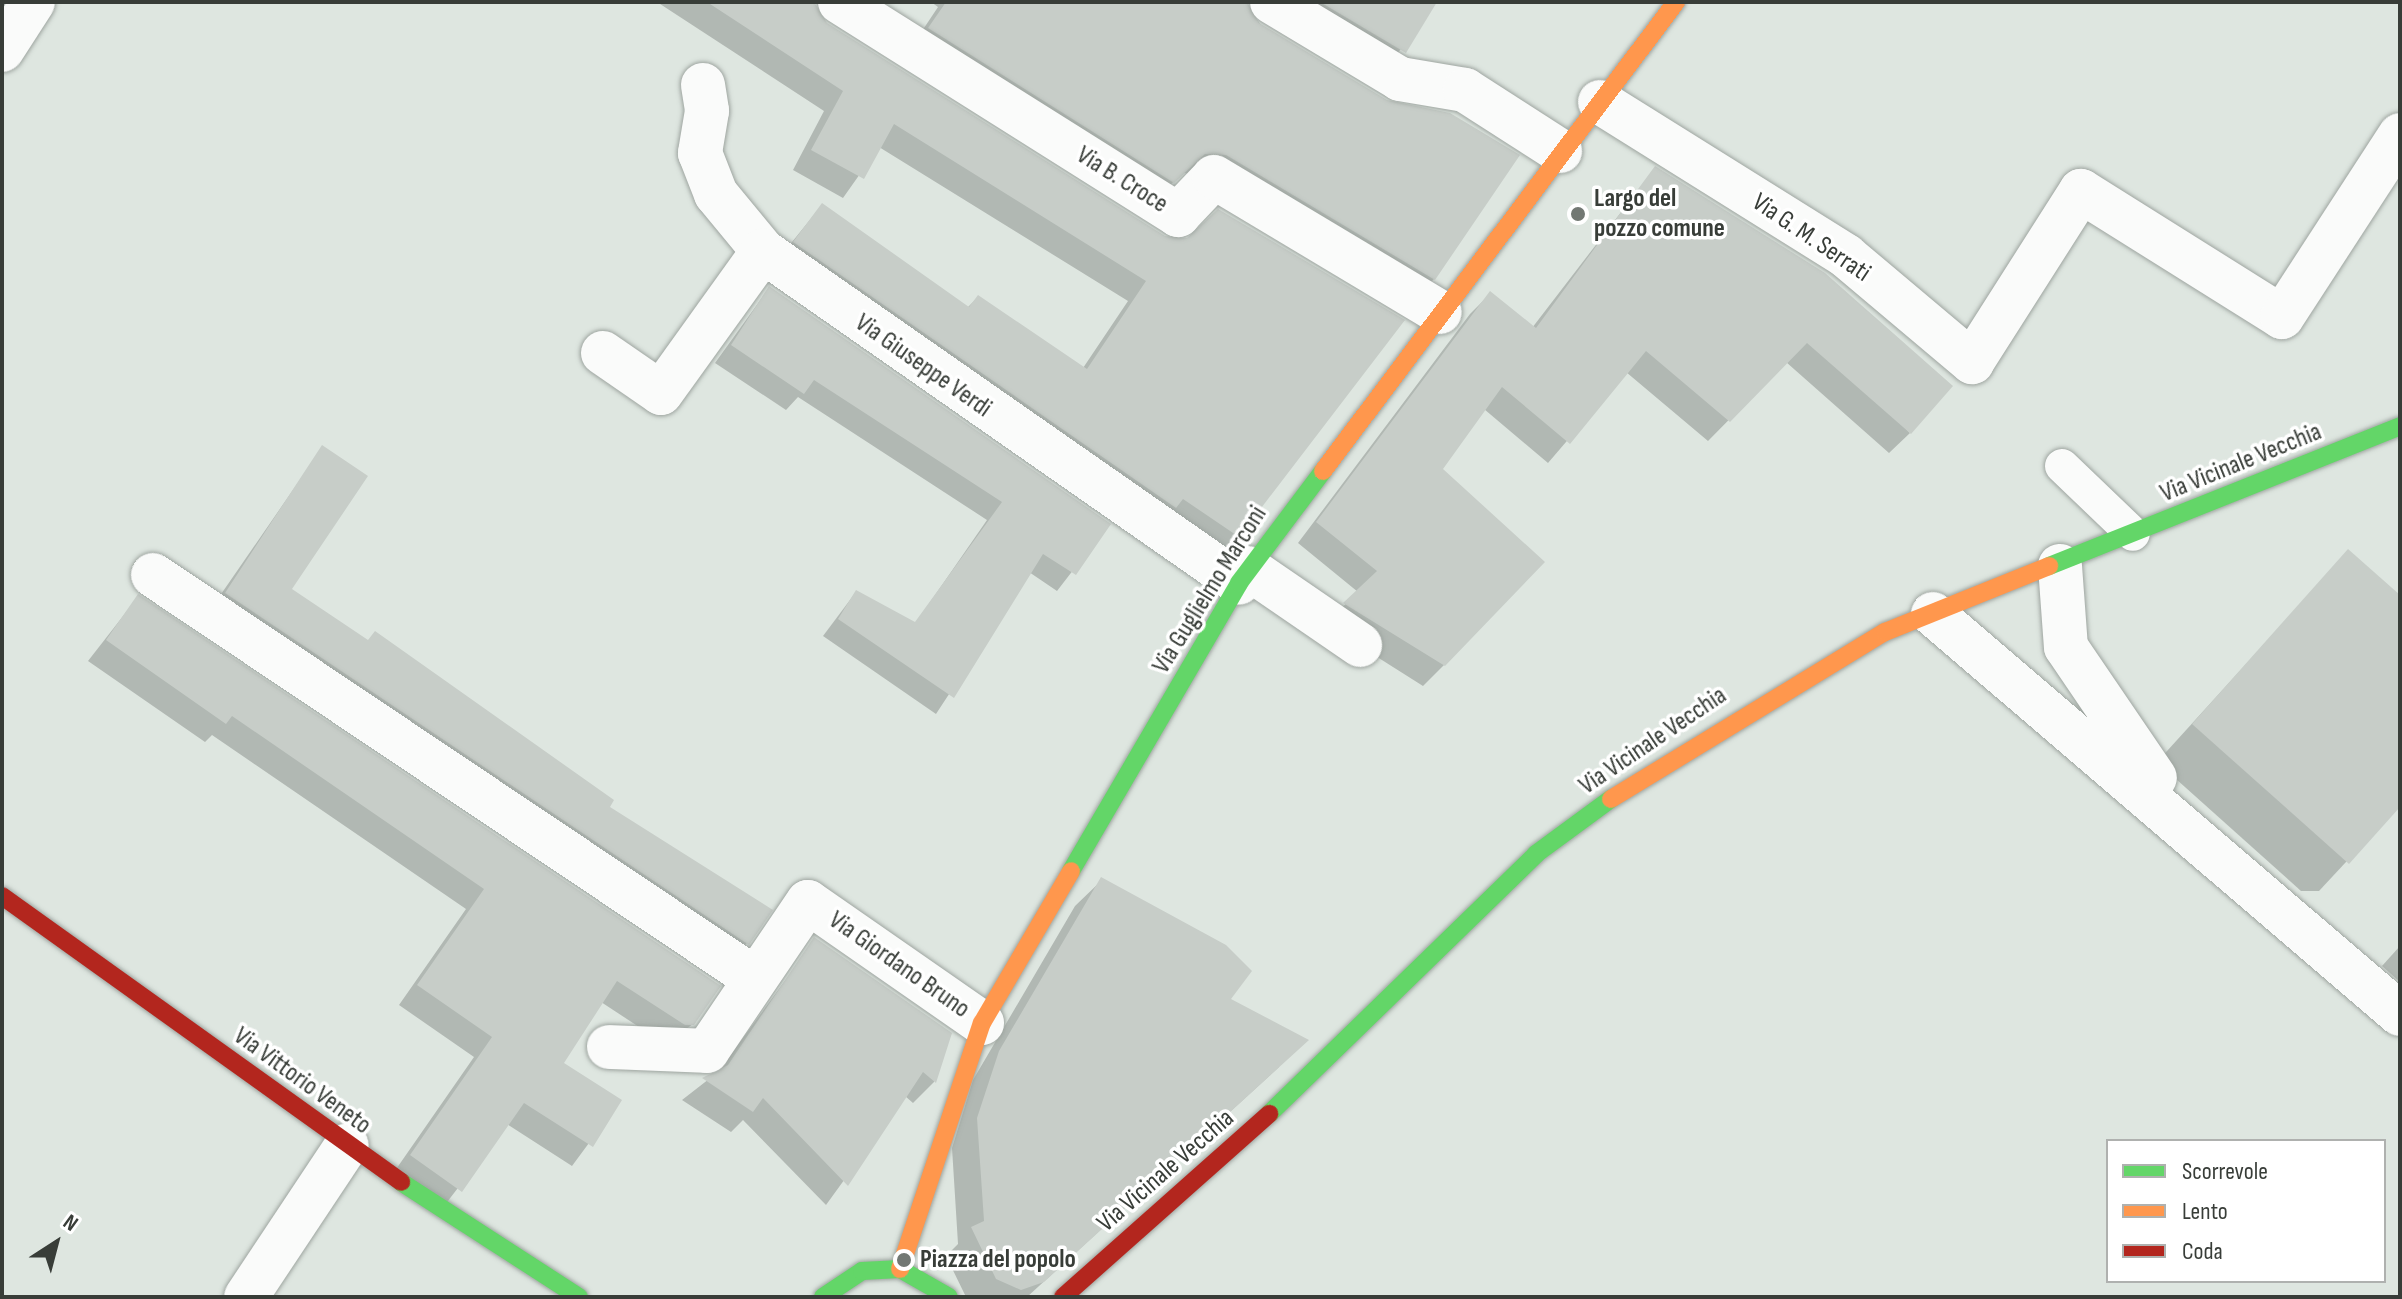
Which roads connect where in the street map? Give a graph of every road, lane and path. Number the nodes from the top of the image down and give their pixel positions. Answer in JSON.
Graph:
{"nodes":[{"id":1,"x":33,"y":2,"type":"edge"},
{"id":2,"x":840,"y":2,"type":"edge"},
{"id":3,"x":1272,"y":2,"type":"edge"},
{"id":4,"x":1676,"y":2,"type":"edge"},
{"id":5,"x":2,"y":50,"type":"edge"},
{"id":6,"x":703,"y":85,"type":"dead end"},
{"id":7,"x":1600,"y":102,"type":"junction"},
{"id":8,"x":2400,"y":135,"type":"edge"},
{"id":9,"x":1560,"y":151,"type":"junction"},
{"id":10,"x":763,"y":251,"type":"junction"},
{"id":11,"x":1440,"y":312,"type":"junction"},
{"id":12,"x":603,"y":353,"type":"dead end"},
{"id":13,"x":2400,"y":426,"type":"edge"},
{"id":14,"x":2062,"y":466,"type":"dead end"},
{"id":15,"x":2133,"y":534,"type":"junction"},
{"id":16,"x":2060,"y":566,"type":"junction"},
{"id":17,"x":153,"y":575,"type":"dead end"},
{"id":18,"x":1244,"y":576,"type":"junction"},
{"id":19,"x":1933,"y":614,"type":"junction"},
{"id":20,"x":1360,"y":645,"type":"dead end"},
{"id":21,"x":2,"y":896,"type":"edge"},
{"id":22,"x":2345,"y":965,"type":"junction"},
{"id":23,"x":754,"y":978,"type":"junction"},
{"id":24,"x":2400,"y":1014,"type":"edge"},
{"id":25,"x":982,"y":1023,"type":"junction"},
{"id":26,"x":609,"y":1047,"type":"dead end"},
{"id":27,"x":347,"y":1145,"type":"junction"},
{"id":28,"x":900,"y":1269,"type":"junction"},
{"id":29,"x":246,"y":1297,"type":"edge"},
{"id":30,"x":579,"y":1297,"type":"edge"},
{"id":31,"x":823,"y":1297,"type":"edge"},
{"id":32,"x":949,"y":1297,"type":"edge"},
{"id":33,"x":1063,"y":1297,"type":"edge"}],
"edges":[{"from":1,"to":5,"type":"street"},
{"from":2,"to":11,"type":"street","name":"Via B. Croce"},
{"from":3,"to":9,"type":"street"},
{"from":4,"to":7,"type":"street","name":"Via Guglielmo Marconi"},
{"from":6,"to":10,"type":"street","name":"Via Giuseppe Verdi"},
{"from":7,"to":8,"type":"street","name":"Via G. M. Serrati"},
{"from":7,"to":9,"type":"street","name":"Via Guglielmo Marconi"},
{"from":9,"to":11,"type":"street","name":"Via Guglielmo Marconi"},
{"from":10,"to":12,"type":"street"},
{"from":10,"to":18,"type":"street","name":"Via Giuseppe Verdi"},
{"from":11,"to":18,"type":"street","name":"Via Guglielmo Marconi"},
{"from":13,"to":15,"type":"street","name":"Via Vicinale Vecchia"},
{"from":14,"to":15,"type":"lane"},
{"from":15,"to":16,"type":"street","name":"Via Vicinale Vecchia"},
{"from":16,"to":19,"type":"street","name":"Via Vicinale Vecchia"},
{"from":16,"to":22,"type":"street"},
{"from":17,"to":23,"type":"street"},
{"from":18,"to":20,"type":"street","name":"Via Giuseppe Verdi"},
{"from":18,"to":25,"type":"street","name":"Via Guglielmo Marconi"},
{"from":19,"to":22,"type":"street"},
{"from":19,"to":33,"type":"street","name":"Via Vicinale Vecchia"},
{"from":21,"to":27,"type":"street","name":"Via Vittorio Veneto"},
{"from":22,"to":24,"type":"street"},
{"from":23,"to":25,"type":"street","name":"Via Giordano Bruno"},
{"from":23,"to":26,"type":"street","name":"Via Giordano Bruno"},
{"from":25,"to":28,"type":"street","name":"Via Guglielmo Marconi"},
{"from":27,"to":29,"type":"street"},
{"from":27,"to":30,"type":"street","name":"Via Vittorio Veneto"},
{"from":28,"to":31,"type":"street"},
{"from":28,"to":32,"type":"street"}]}
